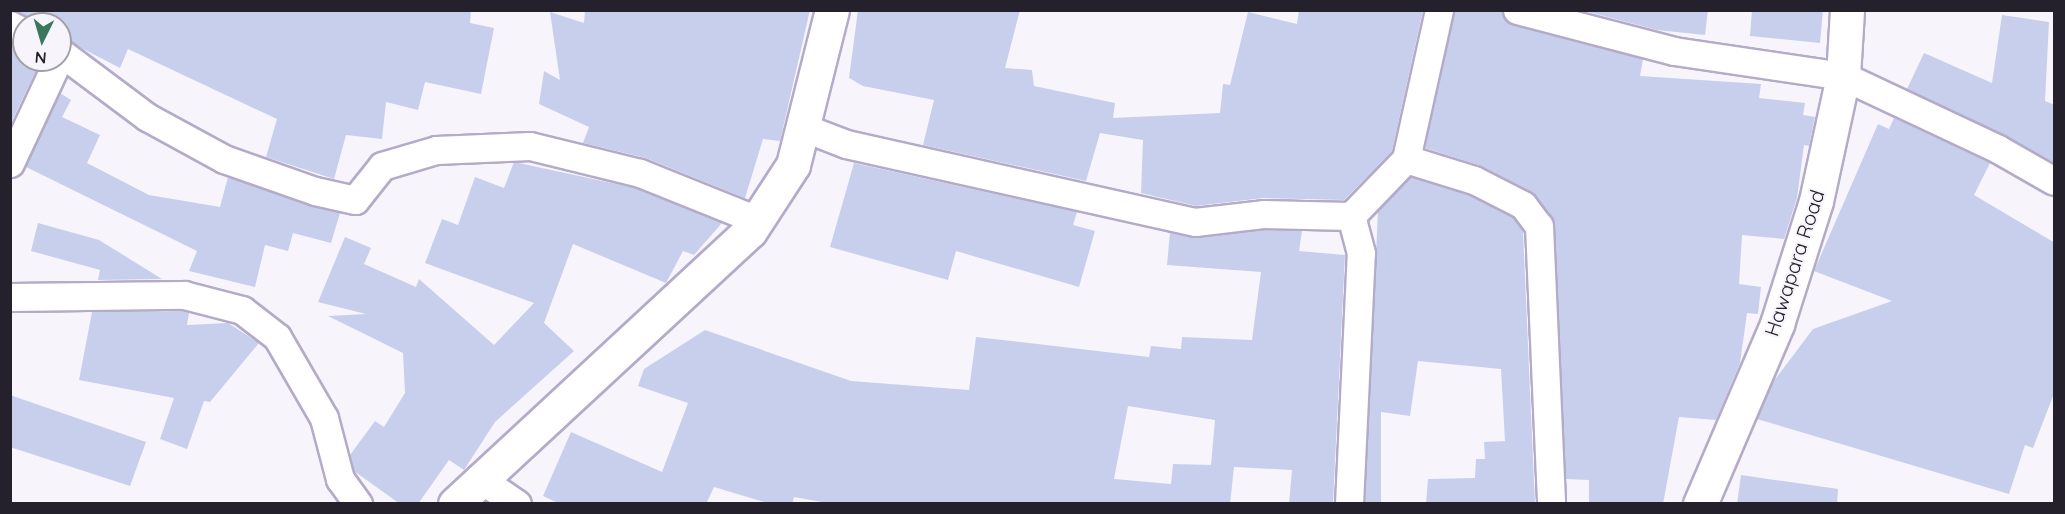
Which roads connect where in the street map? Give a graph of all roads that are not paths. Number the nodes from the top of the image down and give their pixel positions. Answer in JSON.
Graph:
{"nodes":[{"id":1,"x":832,"y":10,"type":"edge"},
{"id":2,"x":1439,"y":10,"type":"edge"},
{"id":3,"x":1517,"y":10,"type":"edge"},
{"id":4,"x":1847,"y":10,"type":"edge"},
{"id":5,"x":72,"y":64,"type":"edge"},
{"id":6,"x":52,"y":72,"type":"edge"},
{"id":7,"x":1842,"y":76,"type":"junction"},
{"id":8,"x":802,"y":127,"type":"junction"},
{"id":9,"x":1406,"y":159,"type":"junction"},
{"id":10,"x":10,"y":163,"type":"edge"},
{"id":11,"x":2055,"y":181,"type":"edge"},
{"id":12,"x":1351,"y":216,"type":"junction"},
{"id":13,"x":758,"y":220,"type":"junction"},
{"id":14,"x":10,"y":297,"type":"edge"},
{"id":15,"x":479,"y":478,"type":"junction"},
{"id":16,"x":358,"y":504,"type":"edge"},
{"id":17,"x":455,"y":504,"type":"edge"},
{"id":18,"x":517,"y":504,"type":"edge"},
{"id":19,"x":1349,"y":504,"type":"edge"},
{"id":20,"x":1551,"y":504,"type":"edge"},
{"id":21,"x":1700,"y":504,"type":"edge"}],
"edges":[{"from":1,"to":8,"type":"main road"},
{"from":2,"to":9,"type":"street"},
{"from":3,"to":7,"type":"street"},
{"from":4,"to":7,"type":"main road","name":"Hawapara Road"},
{"from":5,"to":13,"type":"street"},
{"from":6,"to":10,"type":"street"},
{"from":7,"to":11,"type":"street"},
{"from":7,"to":21,"type":"main road","name":"Hawapara Road"},
{"from":8,"to":12,"type":"street"},
{"from":8,"to":13,"type":"main road"},
{"from":9,"to":12,"type":"street"},
{"from":9,"to":20,"type":"street"},
{"from":12,"to":19,"type":"street"},
{"from":13,"to":15,"type":"main road"},
{"from":14,"to":16,"type":"street"},
{"from":15,"to":17,"type":"main road"},
{"from":15,"to":18,"type":"street"}]}
